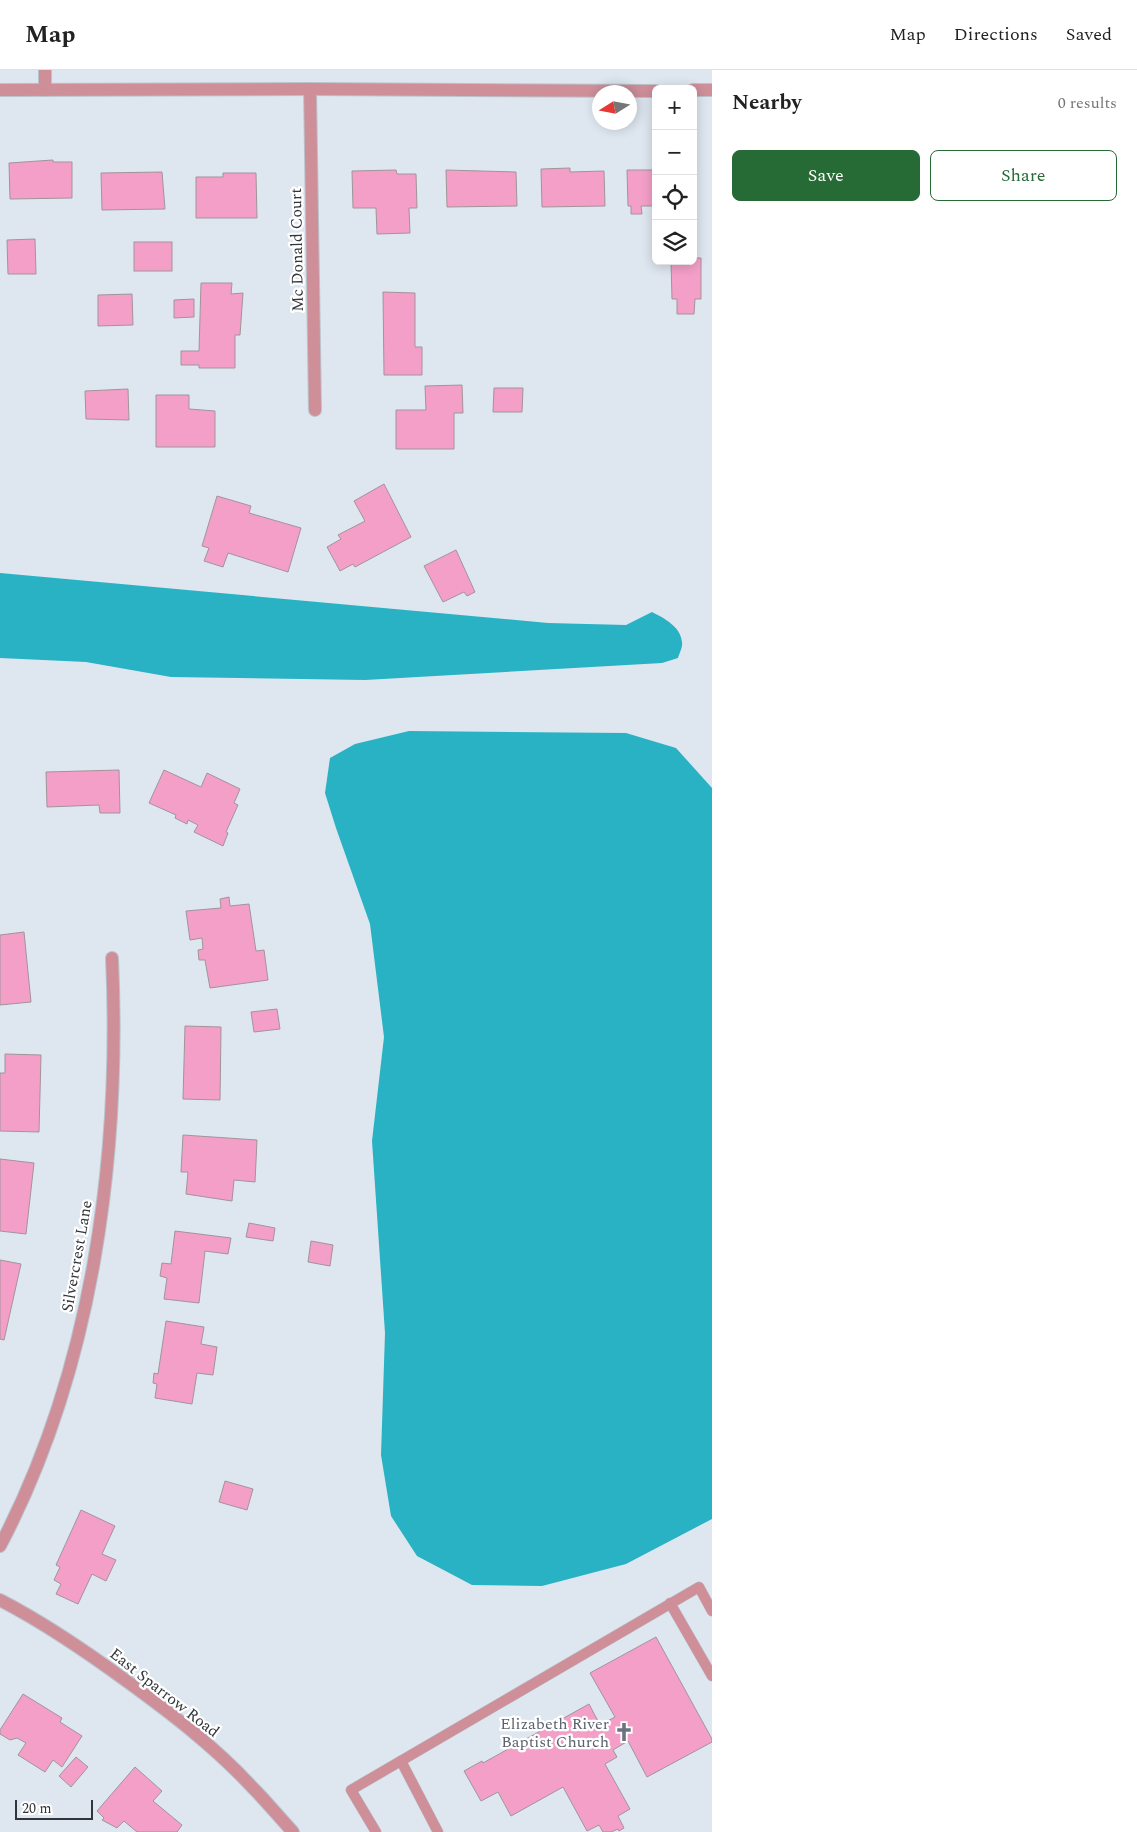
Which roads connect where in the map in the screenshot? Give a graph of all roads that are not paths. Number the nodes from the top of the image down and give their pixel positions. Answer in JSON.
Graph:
{"nodes":[{"id":1,"x":45,"y":70,"type":"edge"},
{"id":2,"x":310,"y":89,"type":"junction"},
{"id":3,"x":0,"y":90,"type":"edge"},
{"id":4,"x":45,"y":90,"type":"junction"},
{"id":5,"x":697,"y":90,"type":"edge"},
{"id":6,"x":712,"y":90,"type":"edge"},
{"id":7,"x":652,"y":91,"type":"edge"},
{"id":8,"x":315,"y":410,"type":"dead end"},
{"id":9,"x":112,"y":958,"type":"dead end"},
{"id":10,"x":0,"y":1546,"type":"edge"},
{"id":11,"x":0,"y":1600,"type":"edge"},
{"id":12,"x":670,"y":1603,"type":"junction"},
{"id":13,"x":712,"y":1611,"type":"edge"},
{"id":14,"x":712,"y":1676,"type":"edge"},
{"id":15,"x":400,"y":1761,"type":"junction"},
{"id":16,"x":293,"y":1832,"type":"edge"},
{"id":17,"x":376,"y":1832,"type":"edge"},
{"id":18,"x":438,"y":1832,"type":"edge"}],
"edges":[{"from":1,"to":4,"type":"street"},
{"from":2,"to":4,"type":"street"},
{"from":2,"to":7,"type":"street"},
{"from":2,"to":8,"type":"street","name":"Mc Donald Court"},
{"from":3,"to":4,"type":"street"},
{"from":5,"to":6,"type":"street"},
{"from":9,"to":10,"type":"street","name":"Silvercrest Lane"},
{"from":11,"to":16,"type":"street","name":"East Sparrow Road"},
{"from":12,"to":13,"type":"lane"},
{"from":12,"to":14,"type":"lane"},
{"from":12,"to":15,"type":"lane"},
{"from":15,"to":17,"type":"lane"},
{"from":15,"to":18,"type":"lane"}]}
